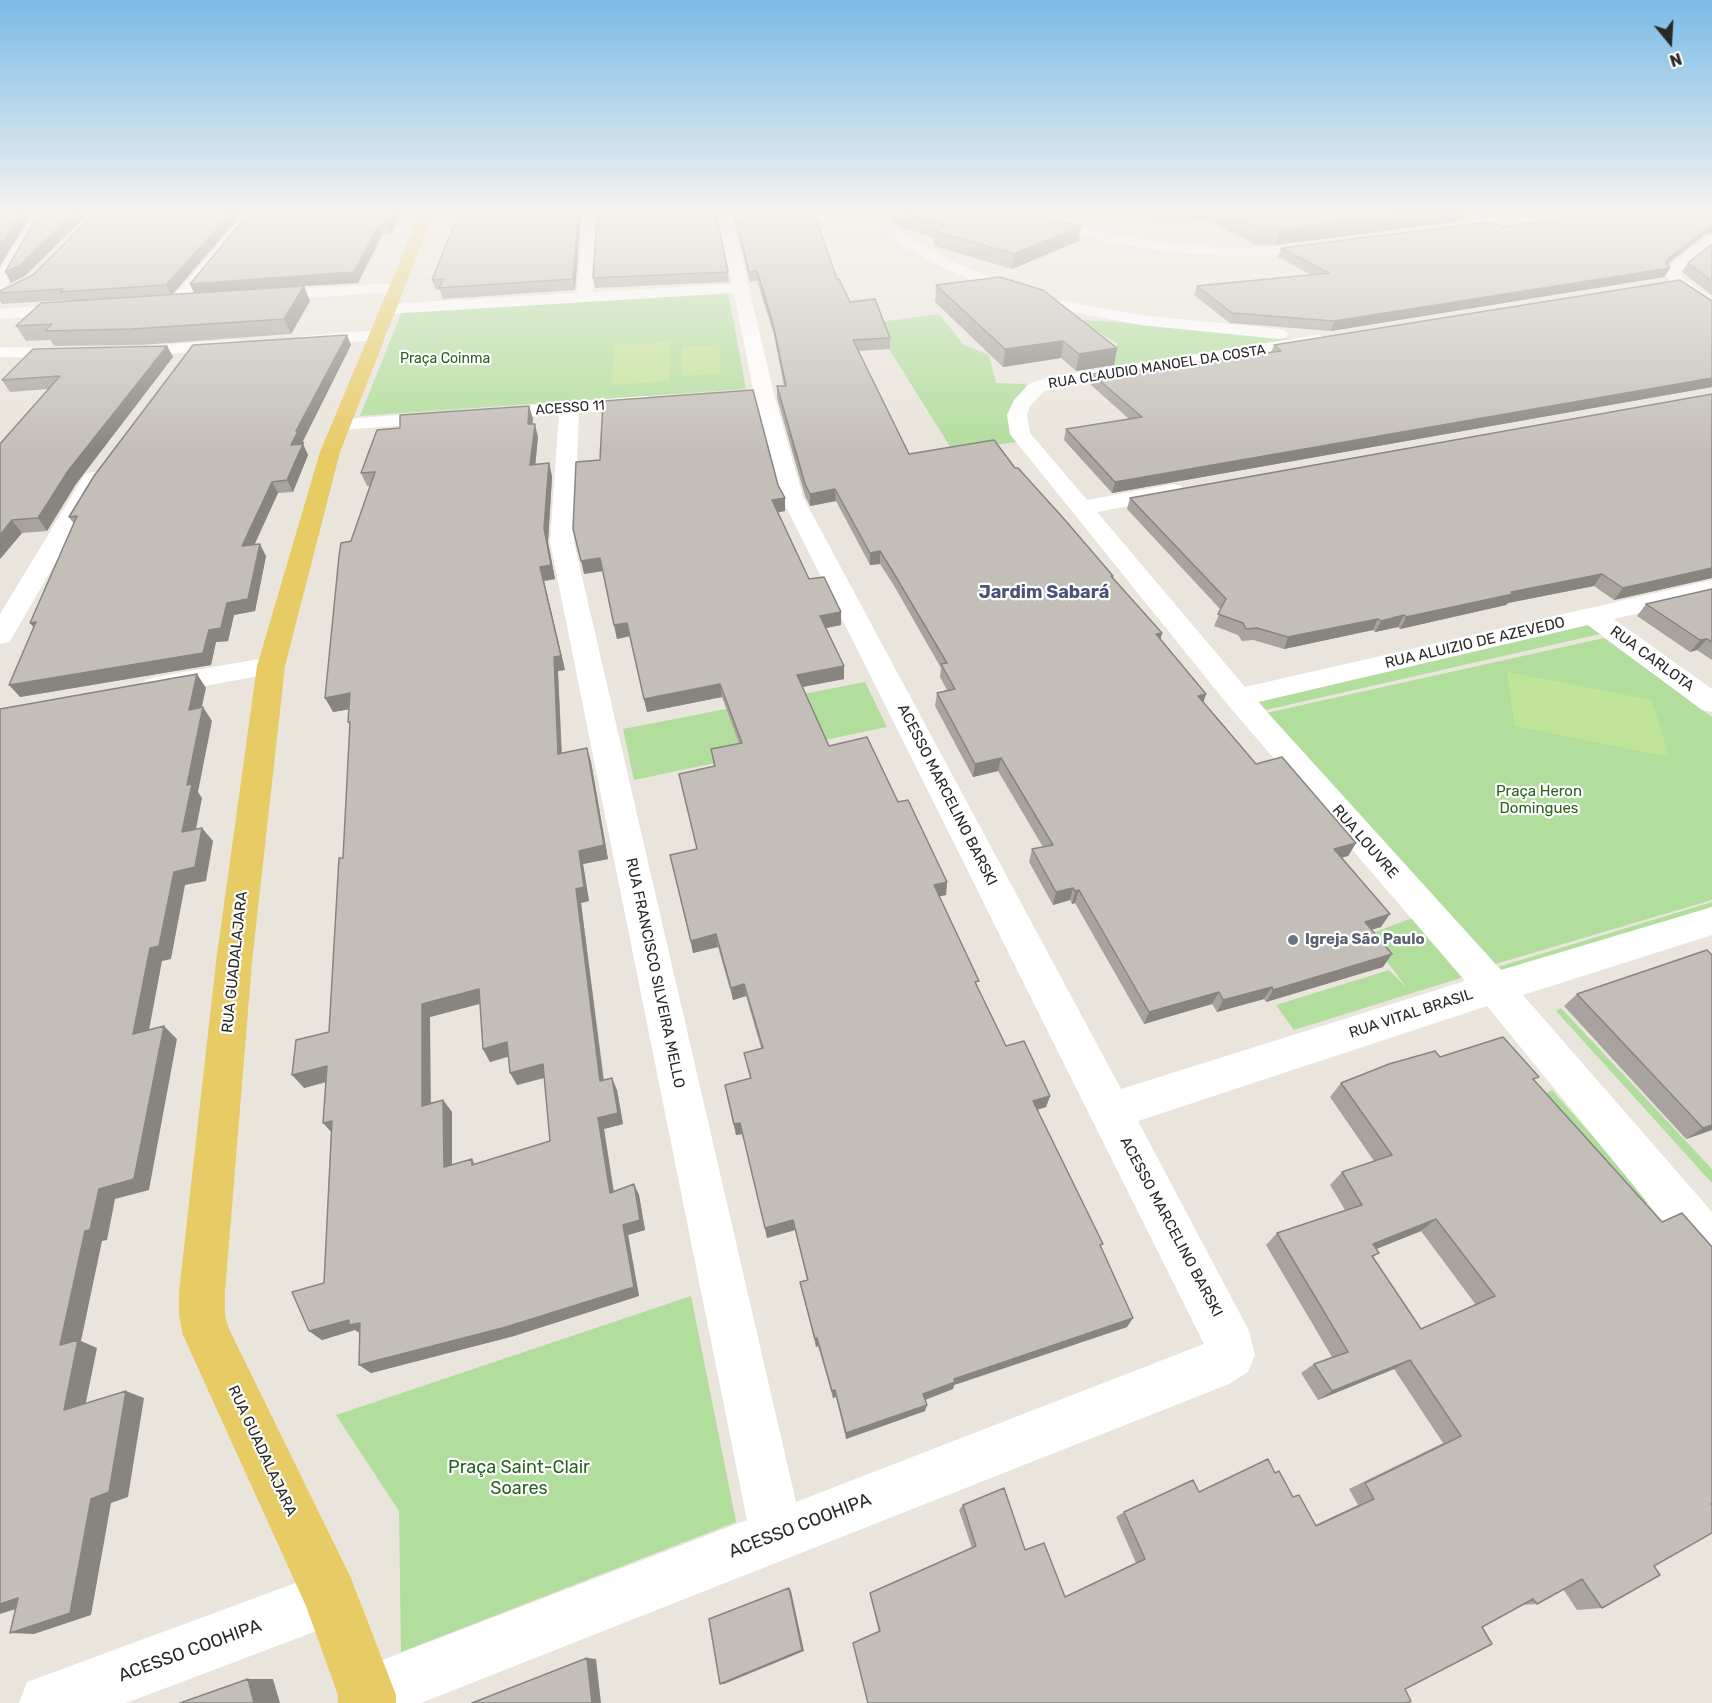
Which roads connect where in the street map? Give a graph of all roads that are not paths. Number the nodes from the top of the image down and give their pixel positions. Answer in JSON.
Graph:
{"nodes":[{"id":1,"x":181,"y":292,"type":"edge"},
{"id":2,"x":322,"y":292,"type":"edge"},
{"id":3,"x":395,"y":292,"type":"edge"},
{"id":4,"x":585,"y":292,"type":"edge"},
{"id":5,"x":663,"y":292,"type":"edge"},
{"id":6,"x":741,"y":292,"type":"edge"},
{"id":7,"x":1016,"y":292,"type":"edge"},
{"id":8,"x":1696,"y":292,"type":"edge"},
{"id":9,"x":247,"y":297,"type":"edge"},
{"id":10,"x":585,"y":297,"type":"junction"},
{"id":11,"x":201,"y":300,"type":"edge"},
{"id":12,"x":1712,"y":305,"type":"edge"},
{"id":13,"x":98,"y":307,"type":"edge"},
{"id":14,"x":388,"y":309,"type":"junction"},
{"id":15,"x":0,"y":314,"type":"edge"},
{"id":16,"x":379,"y":336,"type":"junction"},
{"id":17,"x":285,"y":342,"type":"edge"},
{"id":18,"x":250,"y":344,"type":"edge"},
{"id":19,"x":192,"y":348,"type":"junction"},
{"id":20,"x":0,"y":352,"type":"edge"},
{"id":21,"x":178,"y":366,"type":"edge"},
{"id":22,"x":661,"y":401,"type":"edge"},
{"id":23,"x":569,"y":408,"type":"junction"},
{"id":24,"x":341,"y":424,"type":"junction"},
{"id":25,"x":1020,"y":434,"type":"joint"},
{"id":26,"x":103,"y":466,"type":"edge"},
{"id":27,"x":1187,"y":489,"type":"edge"},
{"id":28,"x":1082,"y":508,"type":"junction"},
{"id":29,"x":1712,"y":588,"type":"edge"},
{"id":30,"x":1592,"y":615,"type":"junction"},
{"id":31,"x":0,"y":636,"type":"edge"},
{"id":32,"x":271,"y":666,"type":"junction"},
{"id":33,"x":130,"y":691,"type":"edge"},
{"id":34,"x":1238,"y":698,"type":"junction"},
{"id":35,"x":1712,"y":703,"type":"edge"},
{"id":36,"x":1712,"y":921,"type":"edge"},
{"id":37,"x":1494,"y":988,"type":"junction"},
{"id":38,"x":1111,"y":1111,"type":"junction"},
{"id":39,"x":1712,"y":1246,"type":"edge"},
{"id":40,"x":1231,"y":1355,"type":"joint"},
{"id":41,"x":777,"y":1534,"type":"junction"},
{"id":42,"x":331,"y":1598,"type":"junction"},
{"id":43,"x":367,"y":1699,"type":"edge"},
{"id":44,"x":48,"y":1703,"type":"edge"}],
"edges":[{"from":1,"to":11,"type":"street"},
{"from":2,"to":9,"type":"street"},
{"from":3,"to":14,"type":"main road","name":"RUA GUADALAJARA"},
{"from":4,"to":10,"type":"street"},
{"from":5,"to":10,"type":"street"},
{"from":6,"to":38,"type":"street","name":"ACESSO MARCELINO BARSKI"},
{"from":7,"to":25,"type":"street","name":"RUA CLAUDIO MANOEL DA COSTA"},
{"from":8,"to":12,"type":"street"},
{"from":10,"to":14,"type":"street"},
{"from":13,"to":15,"type":"street"},
{"from":14,"to":16,"type":"main road","name":"RUA GUADALAJARA"},
{"from":16,"to":17,"type":"street"},
{"from":16,"to":24,"type":"main road","name":"RUA GUADALAJARA"},
{"from":18,"to":19,"type":"street"},
{"from":19,"to":20,"type":"street"},
{"from":19,"to":21,"type":"street"},
{"from":22,"to":23,"type":"street","name":"ACESSO 11"},
{"from":23,"to":24,"type":"street","name":"ACESSO 11"},
{"from":23,"to":41,"type":"street","name":"RUA FRANCISCO SILVEIRA MELLO"},
{"from":24,"to":32,"type":"main road","name":"RUA GUADALAJARA"},
{"from":25,"to":28,"type":"street","name":"RUA LOUVRE"},
{"from":26,"to":31,"type":"street"},
{"from":27,"to":28,"type":"street"},
{"from":28,"to":34,"type":"street","name":"RUA LOUVRE"},
{"from":29,"to":30,"type":"street","name":"RUA ALUIZIO DE AZEVEDO"},
{"from":30,"to":34,"type":"street","name":"RUA ALUIZIO DE AZEVEDO"},
{"from":30,"to":35,"type":"street","name":"RUA CARLOTA"},
{"from":32,"to":33,"type":"street"},
{"from":32,"to":42,"type":"main road","name":"RUA GUADALAJARA"},
{"from":34,"to":37,"type":"street","name":"RUA LOUVRE"},
{"from":36,"to":37,"type":"street","name":"RUA VITAL BRASIL"},
{"from":37,"to":38,"type":"street","name":"RUA VITAL BRASIL"},
{"from":37,"to":39,"type":"street","name":"RUA LOUVRE"},
{"from":38,"to":40,"type":"street","name":"ACESSO MARCELINO BARSKI"},
{"from":40,"to":41,"type":"street","name":"ACESSO COOHIPA"},
{"from":41,"to":43,"type":"street","name":"ACESSO COOHIPA"},
{"from":42,"to":43,"type":"main road","name":"RUA GUADALAJARA"},
{"from":42,"to":44,"type":"street","name":"ACESSO COOHIPA"}]}
